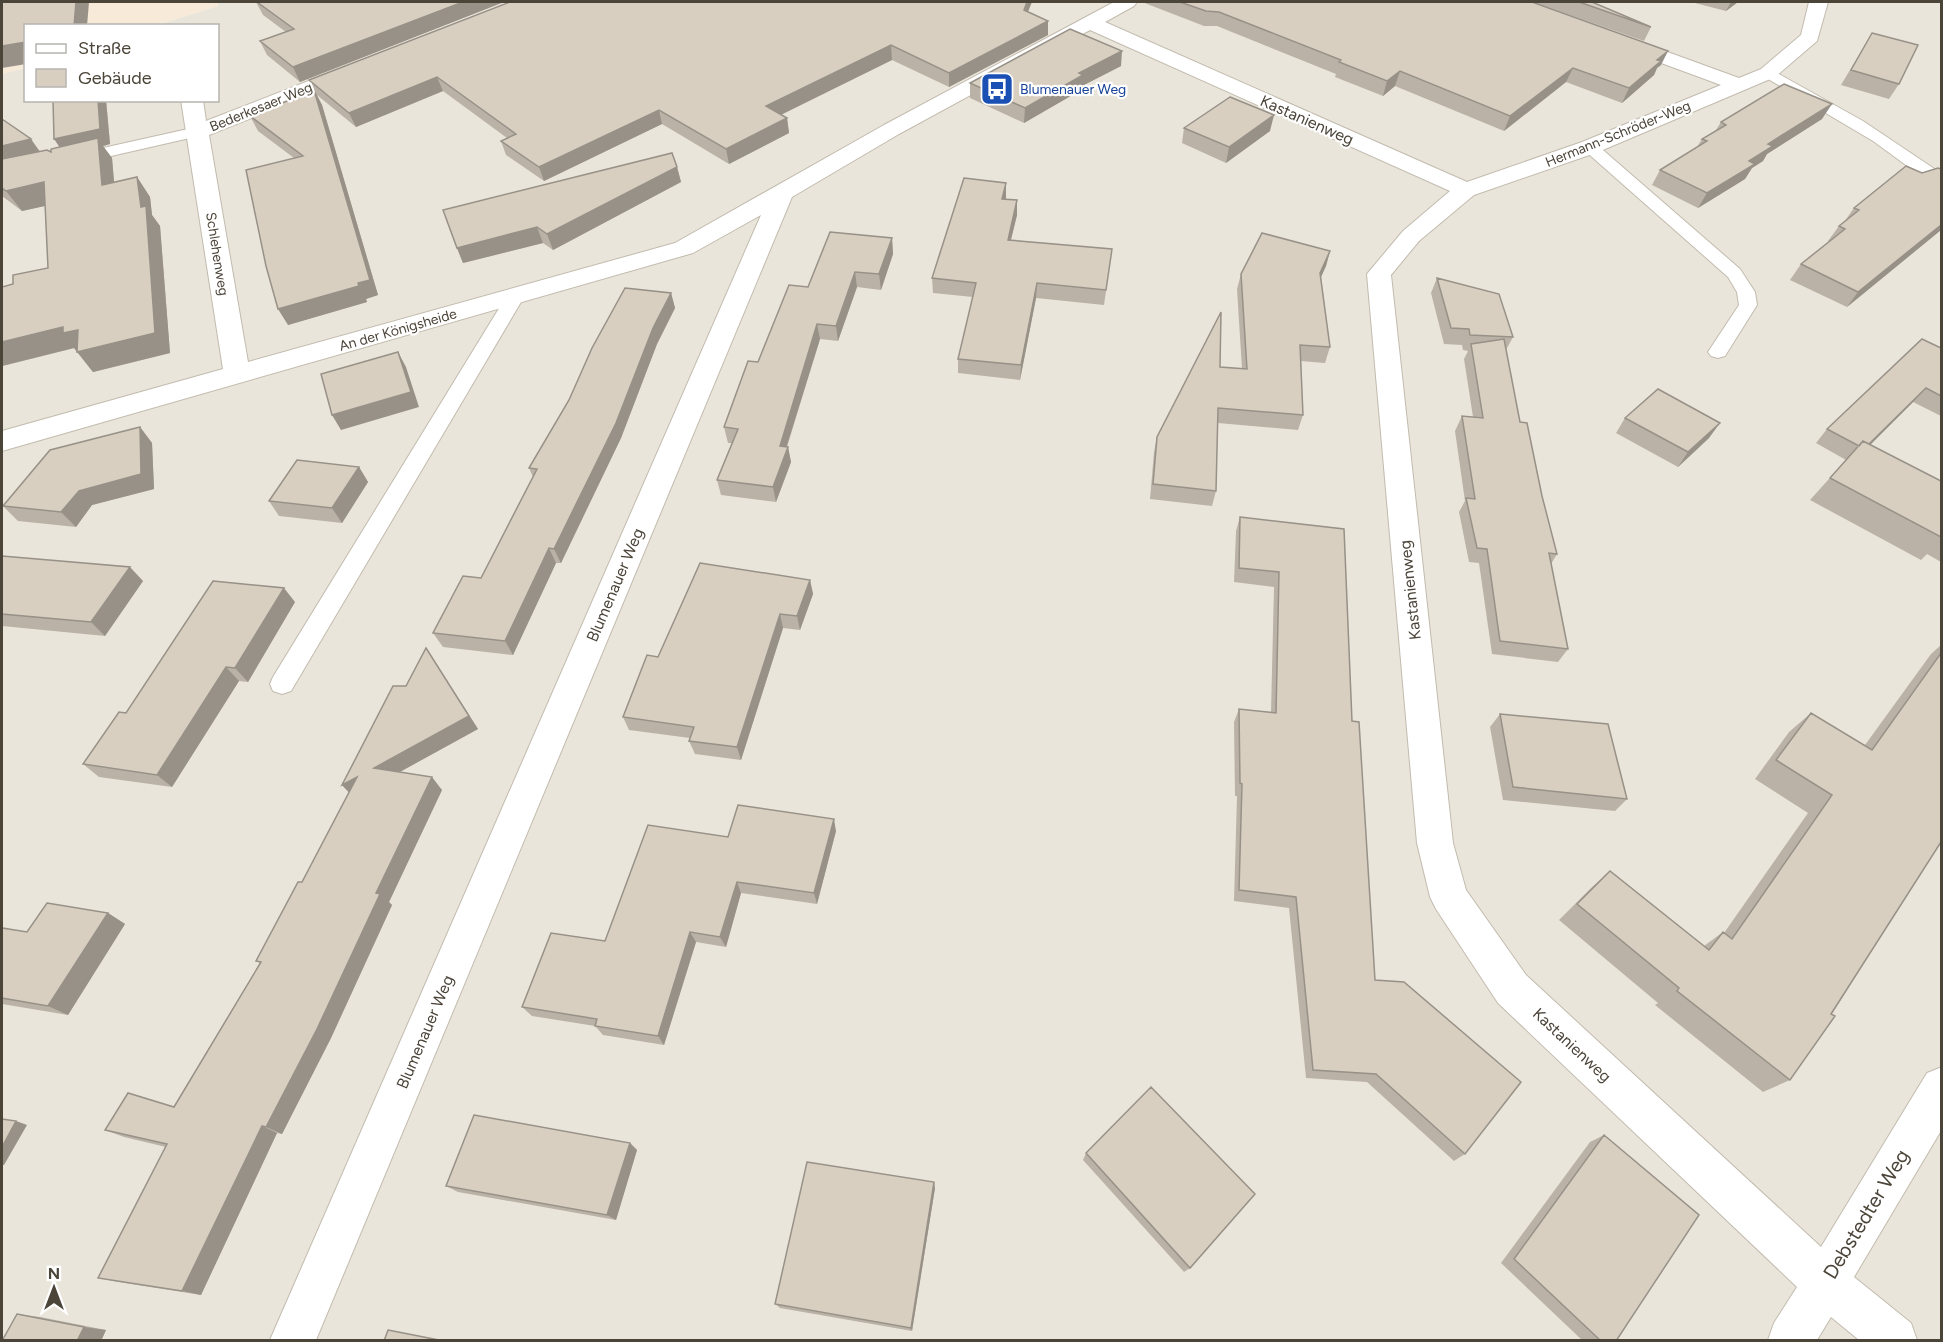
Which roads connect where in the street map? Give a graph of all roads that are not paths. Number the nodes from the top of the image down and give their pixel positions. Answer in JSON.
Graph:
{"nodes":[{"id":1,"x":1127,"y":2,"type":"edge"},
{"id":2,"x":1818,"y":2,"type":"edge"},
{"id":3,"x":1089,"y":22,"type":"junction"},
{"id":4,"x":1609,"y":37,"type":"edge"},
{"id":5,"x":374,"y":62,"type":"edge"},
{"id":6,"x":1768,"y":73,"type":"junction"},
{"id":7,"x":1740,"y":85,"type":"junction"},
{"id":8,"x":192,"y":102,"type":"edge"},
{"id":9,"x":197,"y":132,"type":"junction"},
{"id":10,"x":1590,"y":147,"type":"junction"},
{"id":11,"x":59,"y":163,"type":"edge"},
{"id":12,"x":1941,"y":183,"type":"edge"},
{"id":13,"x":1466,"y":190,"type":"junction"},
{"id":14,"x":783,"y":191,"type":"junction"},
{"id":15,"x":515,"y":297,"type":"junction"},
{"id":16,"x":1718,"y":352,"type":"dead end"},
{"id":17,"x":237,"y":375,"type":"junction"},
{"id":18,"x":2,"y":441,"type":"edge"},
{"id":19,"x":282,"y":684,"type":"dead end"},
{"id":20,"x":1941,"y":1088,"type":"edge"},
{"id":21,"x":1825,"y":1282,"type":"junction"},
{"id":22,"x":293,"y":1341,"type":"edge"},
{"id":23,"x":1791,"y":1341,"type":"edge"},
{"id":24,"x":1893,"y":1341,"type":"edge"}],
"edges":[{"from":1,"to":3,"type":"street"},
{"from":2,"to":6,"type":"street","name":"Hermann-Schröder-Weg"},
{"from":3,"to":13,"type":"street","name":"Kastanienweg"},
{"from":3,"to":14,"type":"street"},
{"from":4,"to":7,"type":"street"},
{"from":5,"to":9,"type":"street","name":"Bederkesaer Weg"},
{"from":6,"to":7,"type":"street","name":"Hermann-Schröder-Weg"},
{"from":6,"to":12,"type":"lane"},
{"from":7,"to":10,"type":"street","name":"Hermann-Schröder-Weg"},
{"from":8,"to":9,"type":"street","name":"Schlehenweg"},
{"from":9,"to":11,"type":"lane"},
{"from":9,"to":17,"type":"street","name":"Schlehenweg"},
{"from":10,"to":13,"type":"street","name":"Hermann-Schröder-Weg"},
{"from":10,"to":16,"type":"lane"},
{"from":13,"to":21,"type":"street","name":"Kastanienweg"},
{"from":14,"to":15,"type":"street","name":"An der Königsheide"},
{"from":14,"to":22,"type":"street","name":"Blumenauer Weg"},
{"from":15,"to":17,"type":"street","name":"An der Königsheide"},
{"from":15,"to":19,"type":"lane"},
{"from":17,"to":18,"type":"street","name":"An der Königsheide"},
{"from":20,"to":21,"type":"street","name":"Debstedter Weg"},
{"from":21,"to":23,"type":"street","name":"Debstedter Weg"},
{"from":21,"to":24,"type":"street","name":"Kastanienweg"}]}
